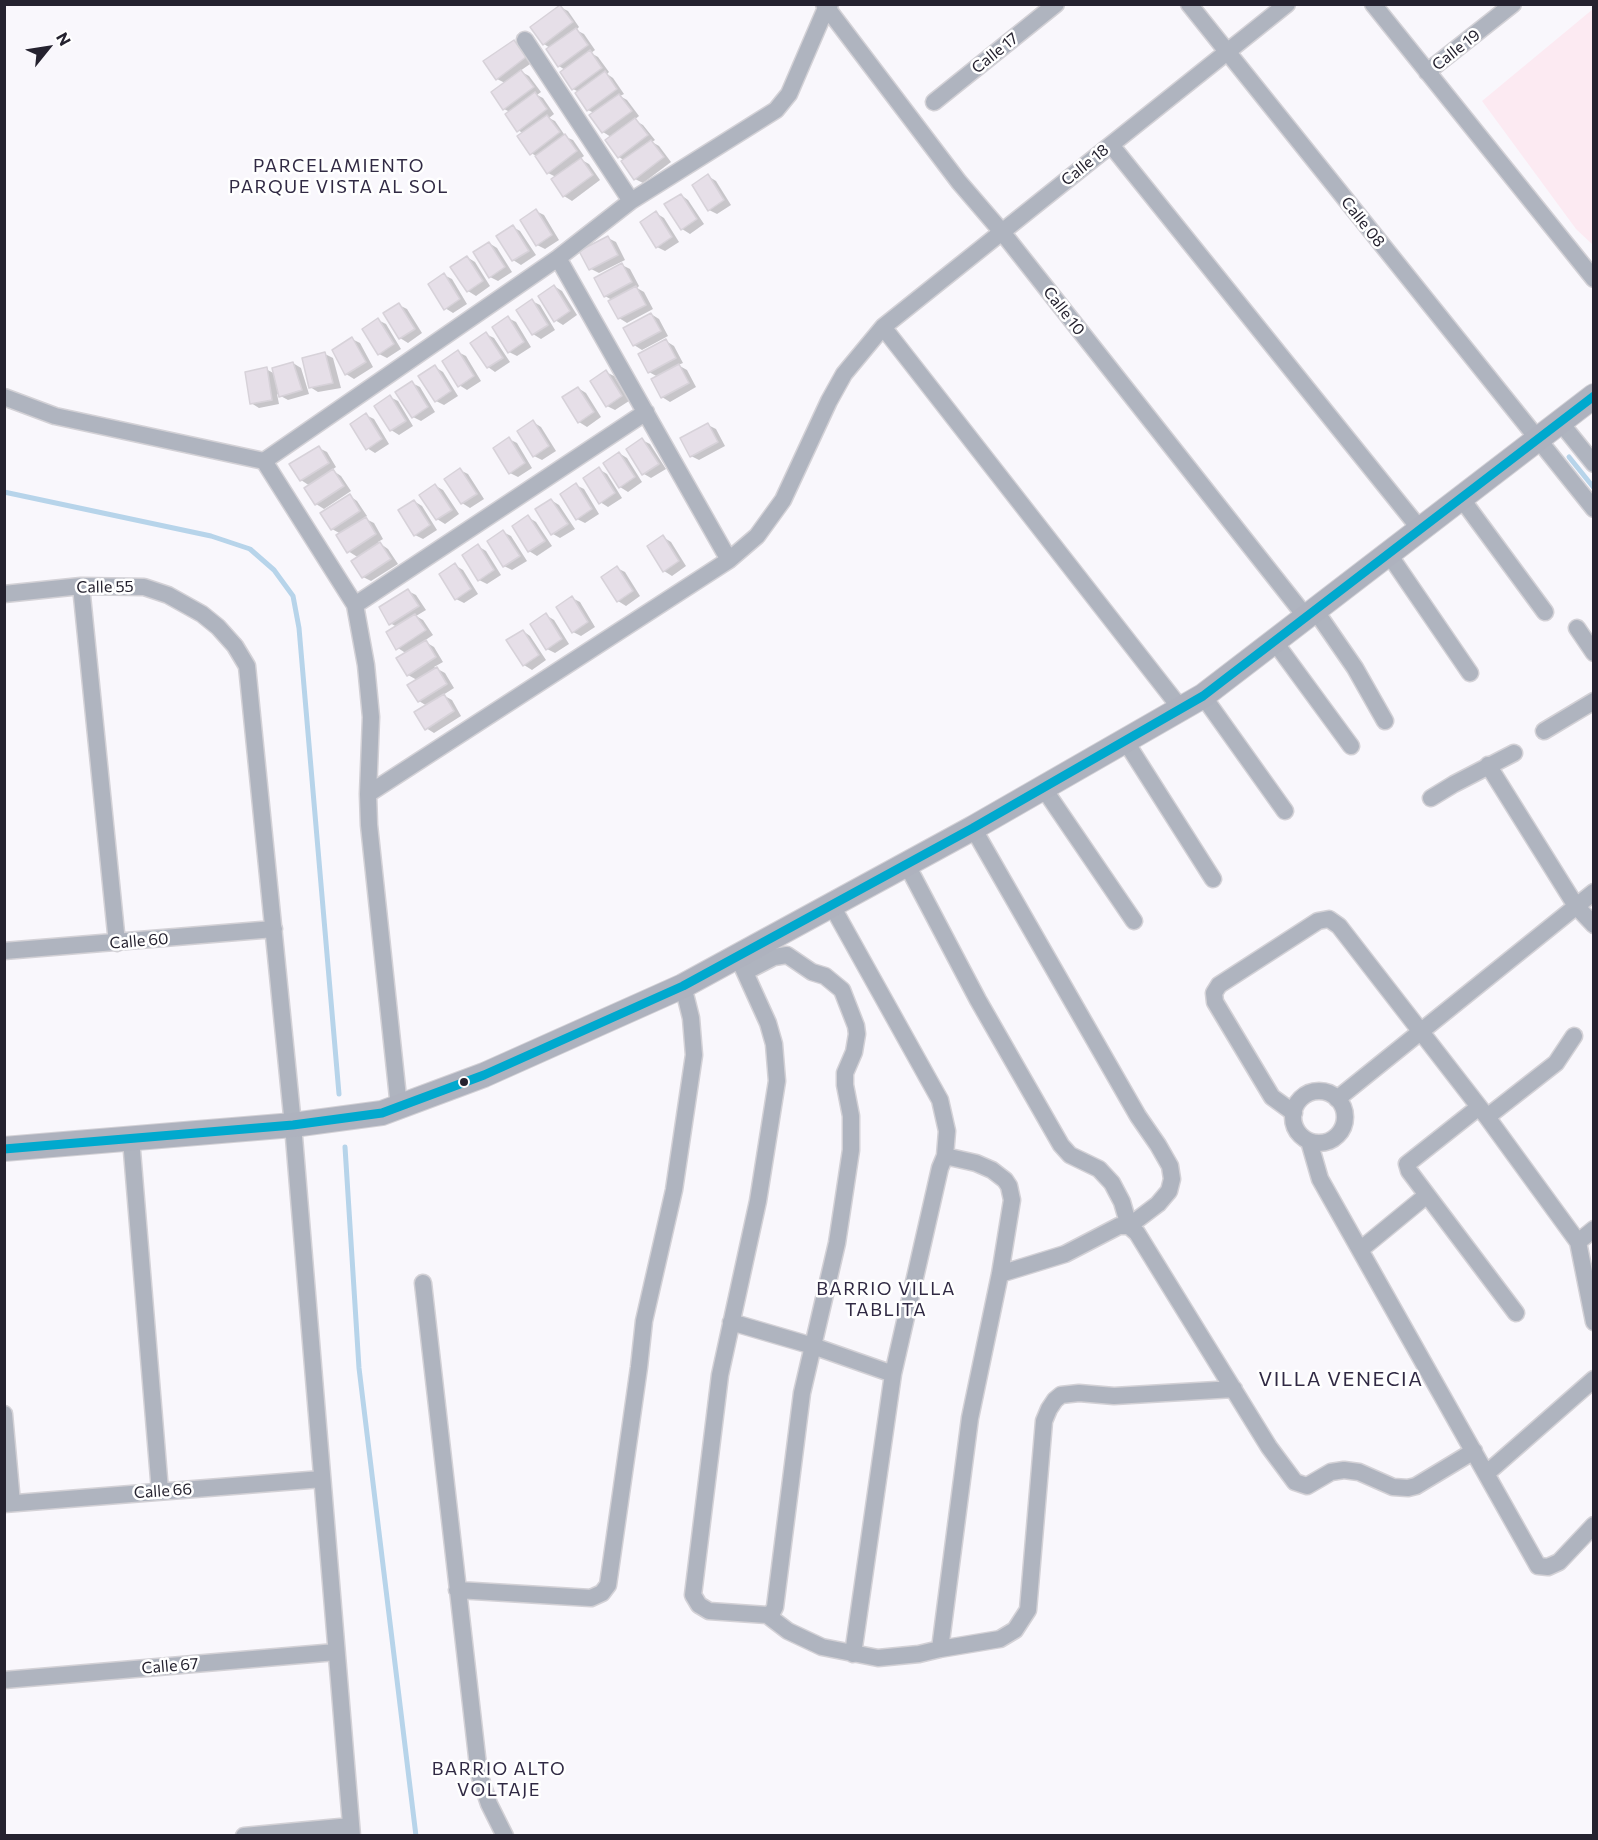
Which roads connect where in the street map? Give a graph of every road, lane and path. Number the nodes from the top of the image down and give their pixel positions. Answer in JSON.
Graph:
{"nodes":[{"id":1,"x":1056,"y":4,"type":"edge"},
{"id":2,"x":1189,"y":4,"type":"edge"},
{"id":3,"x":1287,"y":4,"type":"edge"},
{"id":4,"x":1373,"y":4,"type":"edge"},
{"id":5,"x":1513,"y":4,"type":"edge"},
{"id":6,"x":827,"y":6,"type":"edge"},
{"id":7,"x":525,"y":40,"type":"dead end"},
{"id":8,"x":1227,"y":52,"type":"junction"},
{"id":9,"x":1427,"y":72,"type":"junction"},
{"id":10,"x":934,"y":102,"type":"dead end"},
{"id":11,"x":1111,"y":145,"type":"junction"},
{"id":12,"x":631,"y":201,"type":"junction"},
{"id":13,"x":1002,"y":232,"type":"junction"},
{"id":14,"x":558,"y":258,"type":"junction"},
{"id":15,"x":1593,"y":279,"type":"edge"},
{"id":16,"x":883,"y":327,"type":"junction"},
{"id":17,"x":1593,"y":396,"type":"edge"},
{"id":18,"x":4,"y":398,"type":"edge"},
{"id":19,"x":646,"y":412,"type":"junction"},
{"id":20,"x":1560,"y":422,"type":"junction"},
{"id":21,"x":1538,"y":439,"type":"junction"},
{"id":22,"x":264,"y":461,"type":"junction"},
{"id":23,"x":1593,"y":464,"type":"edge"},
{"id":24,"x":1461,"y":498,"type":"junction"},
{"id":25,"x":1593,"y":509,"type":"edge"},
{"id":26,"x":1419,"y":529,"type":"junction"},
{"id":27,"x":1388,"y":553,"type":"junction"},
{"id":28,"x":729,"y":560,"type":"junction"},
{"id":29,"x":81,"y":586,"type":"junction"},
{"id":30,"x":4,"y":594,"type":"edge"},
{"id":31,"x":355,"y":604,"type":"junction"},
{"id":32,"x":1545,"y":612,"type":"dead end"},
{"id":33,"x":1311,"y":614,"type":"junction"},
{"id":34,"x":1577,"y":628,"type":"dead end"},
{"id":35,"x":1274,"y":641,"type":"junction"},
{"id":36,"x":1593,"y":652,"type":"edge"},
{"id":37,"x":1470,"y":673,"type":"dead end"},
{"id":38,"x":1203,"y":696,"type":"junction"},
{"id":39,"x":1593,"y":701,"type":"edge"},
{"id":40,"x":1182,"y":710,"type":"junction"},
{"id":41,"x":1385,"y":721,"type":"dead end"},
{"id":42,"x":1544,"y":732,"type":"dead end"},
{"id":43,"x":1126,"y":742,"type":"junction"},
{"id":44,"x":1351,"y":746,"type":"dead end"},
{"id":45,"x":1514,"y":753,"type":"dead end"},
{"id":46,"x":1488,"y":765,"type":"junction"},
{"id":47,"x":1044,"y":789,"type":"junction"},
{"id":48,"x":368,"y":794,"type":"junction"},
{"id":49,"x":1431,"y":798,"type":"dead end"},
{"id":50,"x":1284,"y":811,"type":"dead end"},
{"id":51,"x":973,"y":828,"type":"junction"},
{"id":52,"x":907,"y":865,"type":"junction"},
{"id":53,"x":1214,"y":879,"type":"dead end"},
{"id":54,"x":1593,"y":892,"type":"edge"},
{"id":55,"x":832,"y":906,"type":"junction"},
{"id":56,"x":1576,"y":906,"type":"junction"},
{"id":57,"x":1134,"y":921,"type":"dead end"},
{"id":58,"x":1593,"y":925,"type":"edge"},
{"id":59,"x":274,"y":929,"type":"junction"},
{"id":60,"x":117,"y":943,"type":"junction"},
{"id":61,"x":4,"y":951,"type":"edge"},
{"id":62,"x":742,"y":965,"type":"junction"},
{"id":63,"x":683,"y":986,"type":"junction"},
{"id":64,"x":1421,"y":1032,"type":"junction"},
{"id":65,"x":1574,"y":1036,"type":"dead end"},
{"id":66,"x":1337,"y":1099,"type":"junction"},
{"id":67,"x":391,"y":1110,"type":"junction"},
{"id":68,"x":1483,"y":1112,"type":"junction"},
{"id":69,"x":1294,"y":1113,"type":"junction"},
{"id":70,"x":292,"y":1125,"type":"junction"},
{"id":71,"x":130,"y":1139,"type":"junction"},
{"id":72,"x":1309,"y":1140,"type":"junction"},
{"id":73,"x":4,"y":1149,"type":"edge"},
{"id":74,"x":945,"y":1156,"type":"junction"},
{"id":75,"x":1428,"y":1195,"type":"junction"},
{"id":76,"x":1129,"y":1226,"type":"junction"},
{"id":77,"x":1593,"y":1229,"type":"edge"},
{"id":78,"x":1578,"y":1242,"type":"junction"},
{"id":79,"x":1360,"y":1250,"type":"junction"},
{"id":80,"x":1000,"y":1274,"type":"junction"},
{"id":81,"x":423,"y":1283,"type":"dead end"},
{"id":82,"x":1516,"y":1313,"type":"dead end"},
{"id":83,"x":731,"y":1322,"type":"junction"},
{"id":84,"x":1593,"y":1322,"type":"edge"},
{"id":85,"x":813,"y":1346,"type":"junction"},
{"id":86,"x":893,"y":1374,"type":"junction"},
{"id":87,"x":1593,"y":1379,"type":"edge"},
{"id":88,"x":1233,"y":1389,"type":"junction"},
{"id":89,"x":4,"y":1414,"type":"edge"},
{"id":90,"x":1474,"y":1450,"type":"junction"},
{"id":91,"x":1487,"y":1473,"type":"junction"},
{"id":92,"x":322,"y":1479,"type":"junction"},
{"id":93,"x":160,"y":1491,"type":"junction"},
{"id":94,"x":8,"y":1503,"type":"edge"},
{"id":95,"x":1593,"y":1525,"type":"edge"},
{"id":96,"x":457,"y":1590,"type":"junction"},
{"id":97,"x":767,"y":1615,"type":"junction"},
{"id":98,"x":940,"y":1649,"type":"junction"},
{"id":99,"x":336,"y":1653,"type":"junction"},
{"id":100,"x":853,"y":1654,"type":"junction"},
{"id":101,"x":4,"y":1680,"type":"edge"},
{"id":102,"x":352,"y":1831,"type":"edge"},
{"id":103,"x":244,"y":1836,"type":"edge"},
{"id":104,"x":505,"y":1836,"type":"edge"}],
"edges":[{"from":1,"to":10,"type":"street","name":"Calle 17"},
{"from":2,"to":8,"type":"street","name":"Calle 08"},
{"from":3,"to":8,"type":"street","name":"Calle 18"},
{"from":4,"to":9,"type":"street"},
{"from":5,"to":9,"type":"street","name":"Calle 19"},
{"from":6,"to":12,"type":"street"},
{"from":6,"to":13,"type":"street","name":"Calle 10"},
{"from":7,"to":12,"type":"street"},
{"from":8,"to":11,"type":"street","name":"Calle 18"},
{"from":8,"to":21,"type":"street","name":"Calle 08"},
{"from":9,"to":15,"type":"street"},
{"from":11,"to":13,"type":"street","name":"Calle 18"},
{"from":11,"to":26,"type":"street"},
{"from":12,"to":14,"type":"street"},
{"from":13,"to":16,"type":"street","name":"Calle 18"},
{"from":13,"to":33,"type":"street","name":"Calle 10"},
{"from":14,"to":19,"type":"street"},
{"from":14,"to":22,"type":"street"},
{"from":16,"to":28,"type":"street","name":"Calle 18"},
{"from":16,"to":40,"type":"street"},
{"from":17,"to":20,"type":"street"},
{"from":18,"to":22,"type":"street"},
{"from":19,"to":28,"type":"street"},
{"from":19,"to":31,"type":"street"},
{"from":20,"to":21,"type":"street"},
{"from":20,"to":23,"type":"street"},
{"from":21,"to":24,"type":"street"},
{"from":21,"to":25,"type":"street","name":"Calle 08"},
{"from":22,"to":31,"type":"street"},
{"from":24,"to":26,"type":"street"},
{"from":24,"to":32,"type":"street"},
{"from":26,"to":27,"type":"street"},
{"from":27,"to":33,"type":"street"},
{"from":27,"to":37,"type":"street"},
{"from":28,"to":48,"type":"street","name":"Calle 18"},
{"from":29,"to":30,"type":"street","name":"Calle 55"},
{"from":29,"to":59,"type":"street","name":"Calle 55"},
{"from":29,"to":60,"type":"street"},
{"from":31,"to":48,"type":"street"},
{"from":33,"to":35,"type":"street"},
{"from":33,"to":41,"type":"street","name":"Calle 10"},
{"from":34,"to":36,"type":"street"},
{"from":35,"to":38,"type":"street"},
{"from":35,"to":44,"type":"street"},
{"from":38,"to":40,"type":"street"},
{"from":38,"to":50,"type":"street"},
{"from":39,"to":42,"type":"street"},
{"from":40,"to":43,"type":"street"},
{"from":43,"to":47,"type":"street"},
{"from":43,"to":53,"type":"street"},
{"from":45,"to":46,"type":"street"},
{"from":46,"to":49,"type":"street"},
{"from":46,"to":56,"type":"street"},
{"from":47,"to":51,"type":"street"},
{"from":47,"to":57,"type":"street"},
{"from":48,"to":67,"type":"street"},
{"from":51,"to":52,"type":"street"},
{"from":51,"to":76,"type":"street"},
{"from":52,"to":55,"type":"street"},
{"from":52,"to":76,"type":"street"},
{"from":54,"to":56,"type":"street"},
{"from":55,"to":62,"type":"street"},
{"from":55,"to":74,"type":"street"},
{"from":56,"to":58,"type":"street"},
{"from":56,"to":64,"type":"street"},
{"from":59,"to":60,"type":"street","name":"Calle 60"},
{"from":59,"to":70,"type":"street"},
{"from":60,"to":61,"type":"street","name":"Calle 60"},
{"from":62,"to":63,"type":"street"},
{"from":62,"to":83,"type":"street"},
{"from":62,"to":85,"type":"street"},
{"from":63,"to":67,"type":"street"},
{"from":63,"to":96,"type":"street"},
{"from":64,"to":66,"type":"street"},
{"from":64,"to":68,"type":"street"},
{"from":64,"to":69,"type":"street"},
{"from":65,"to":68,"type":"street"},
{"from":66,"to":69,"type":"street"},
{"from":66,"to":72,"type":"street"},
{"from":67,"to":70,"type":"street"},
{"from":68,"to":75,"type":"street"},
{"from":68,"to":78,"type":"street"},
{"from":69,"to":72,"type":"street"},
{"from":70,"to":71,"type":"street"},
{"from":70,"to":92,"type":"street"},
{"from":71,"to":73,"type":"street"},
{"from":71,"to":93,"type":"street"},
{"from":72,"to":79,"type":"street"},
{"from":74,"to":80,"type":"street"},
{"from":74,"to":86,"type":"street"},
{"from":75,"to":79,"type":"street"},
{"from":75,"to":82,"type":"street"},
{"from":76,"to":80,"type":"street"},
{"from":76,"to":88,"type":"street"},
{"from":77,"to":78,"type":"street"},
{"from":78,"to":84,"type":"street"},
{"from":79,"to":90,"type":"street"},
{"from":80,"to":98,"type":"street"},
{"from":81,"to":96,"type":"street"},
{"from":83,"to":85,"type":"street"},
{"from":83,"to":97,"type":"street"},
{"from":85,"to":86,"type":"street"},
{"from":85,"to":97,"type":"street"},
{"from":86,"to":100,"type":"street"},
{"from":87,"to":91,"type":"street"},
{"from":88,"to":90,"type":"street"},
{"from":88,"to":98,"type":"street"},
{"from":89,"to":94,"type":"street"},
{"from":90,"to":91,"type":"street"},
{"from":91,"to":95,"type":"street"},
{"from":92,"to":93,"type":"street","name":"Calle 66"},
{"from":92,"to":99,"type":"street"},
{"from":93,"to":94,"type":"street","name":"Calle 66"},
{"from":96,"to":104,"type":"street"},
{"from":97,"to":100,"type":"street"},
{"from":98,"to":100,"type":"street"},
{"from":99,"to":101,"type":"street","name":"Calle 67"},
{"from":99,"to":102,"type":"street"},
{"from":102,"to":103,"type":"street"}]}
